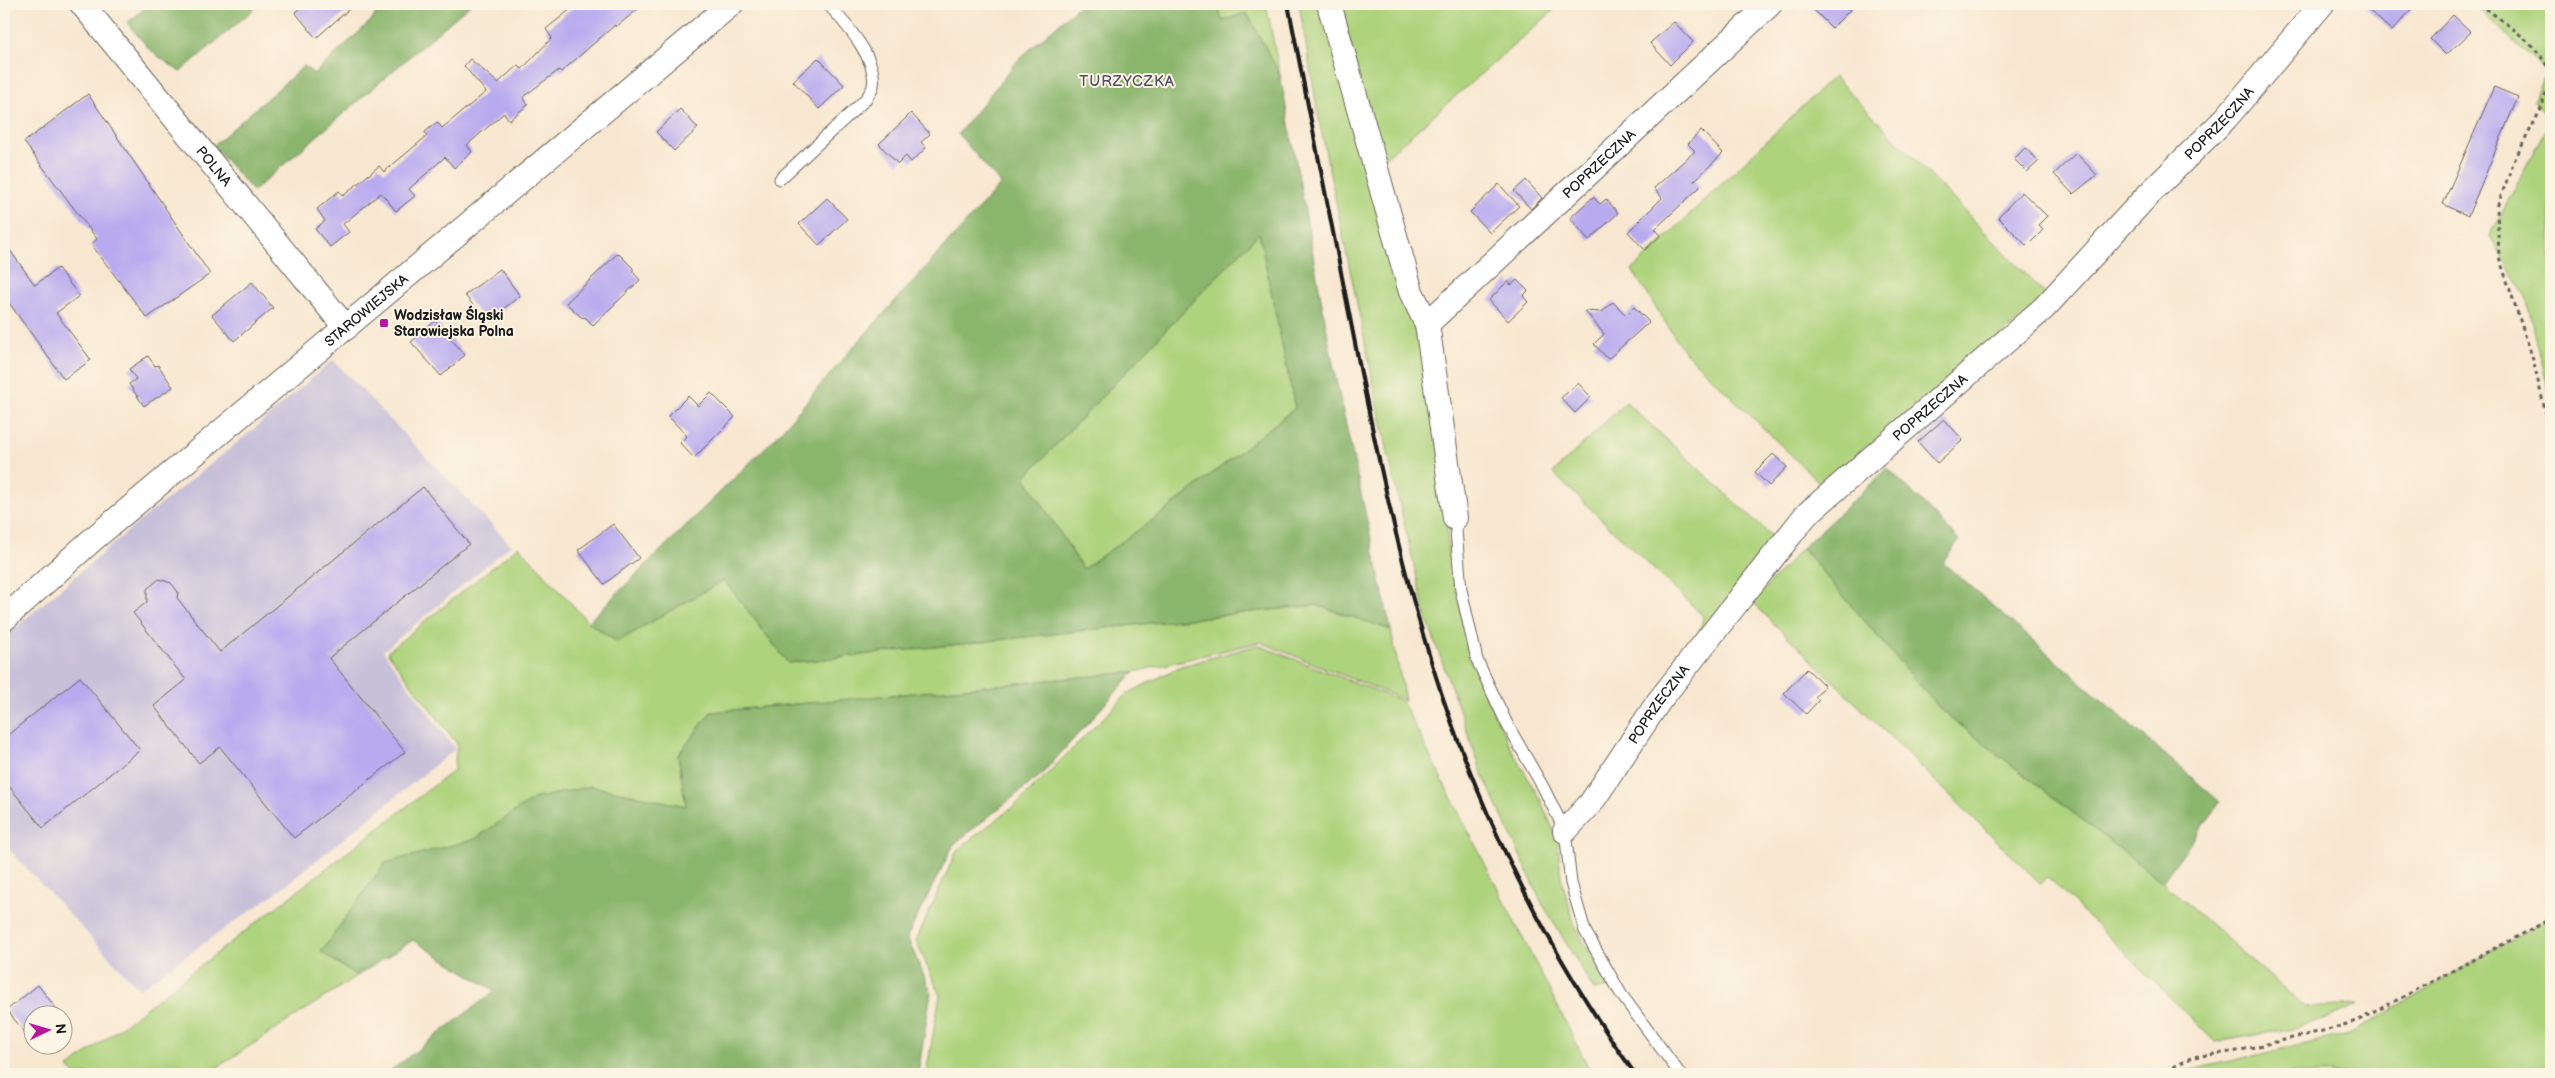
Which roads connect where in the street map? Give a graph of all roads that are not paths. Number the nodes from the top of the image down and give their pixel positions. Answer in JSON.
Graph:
{"nodes":[{"id":1,"x":82,"y":4,"type":"edge"},
{"id":2,"x":731,"y":4,"type":"edge"},
{"id":3,"x":828,"y":4,"type":"edge"},
{"id":4,"x":1328,"y":4,"type":"edge"},
{"id":5,"x":1770,"y":4,"type":"edge"},
{"id":6,"x":2322,"y":4,"type":"edge"},
{"id":7,"x":780,"y":180,"type":"dead end"},
{"id":8,"x":1427,"y":324,"type":"junction"},
{"id":9,"x":346,"y":328,"type":"junction"},
{"id":10,"x":1455,"y":518,"type":"joint"},
{"id":11,"x":4,"y":619,"type":"edge"},
{"id":12,"x":1565,"y":831,"type":"junction"},
{"id":13,"x":1680,"y":1074,"type":"edge"}],
"edges":[{"from":1,"to":9,"type":"street","name":"POLNA"},
{"from":2,"to":9,"type":"street","name":"STAROWIEJSKA"},
{"from":3,"to":7,"type":"lane"},
{"from":4,"to":8,"type":"street"},
{"from":5,"to":8,"type":"street","name":"POPRZECZNA"},
{"from":6,"to":12,"type":"street","name":"POPRZECZNA"},
{"from":8,"to":10,"type":"street"},
{"from":9,"to":11,"type":"street","name":"STAROWIEJSKA"},
{"from":10,"to":12,"type":"lane"},
{"from":12,"to":13,"type":"lane"}]}
